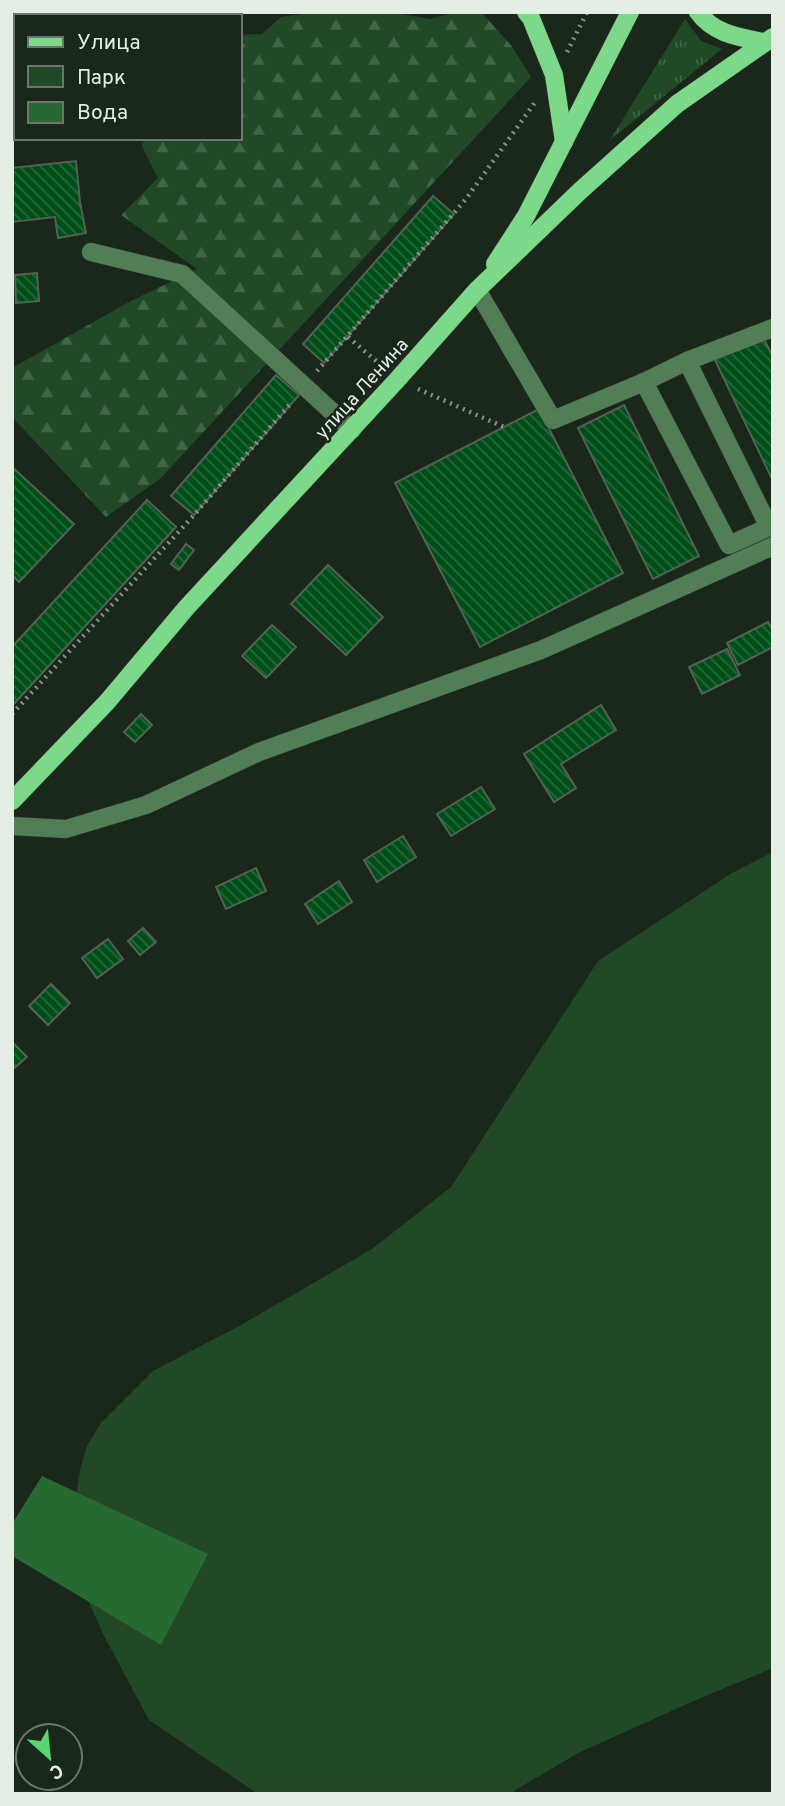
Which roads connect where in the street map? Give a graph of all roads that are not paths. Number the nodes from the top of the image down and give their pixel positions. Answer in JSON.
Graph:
{"nodes":[{"id":1,"x":526,"y":12,"type":"edge"},
{"id":2,"x":630,"y":12,"type":"edge"},
{"id":3,"x":698,"y":12,"type":"edge"},
{"id":4,"x":768,"y":39,"type":"edge"},
{"id":5,"x":564,"y":142,"type":"junction"},
{"id":6,"x":90,"y":252,"type":"dead end"},
{"id":7,"x":477,"y":290,"type":"junction"},
{"id":8,"x":773,"y":328,"type":"edge"},
{"id":9,"x":687,"y":361,"type":"junction"},
{"id":10,"x":644,"y":382,"type":"junction"},
{"id":11,"x":352,"y":430,"type":"junction"},
{"id":12,"x":773,"y":546,"type":"edge"},
{"id":13,"x":12,"y":802,"type":"edge"},
{"id":14,"x":12,"y":826,"type":"edge"}],
"edges":[{"from":1,"to":5,"type":"main road"},
{"from":2,"to":5,"type":"main road"},
{"from":3,"to":4,"type":"main road"},
{"from":4,"to":7,"type":"main road"},
{"from":5,"to":7,"type":"main road"},
{"from":6,"to":11,"type":"street"},
{"from":7,"to":10,"type":"street"},
{"from":7,"to":11,"type":"main road","name":"улица Ленина"},
{"from":8,"to":9,"type":"street"},
{"from":9,"to":10,"type":"street"},
{"from":9,"to":10,"type":"street"},
{"from":11,"to":13,"type":"main road","name":"улица Ленина"},
{"from":12,"to":14,"type":"street"}]}
